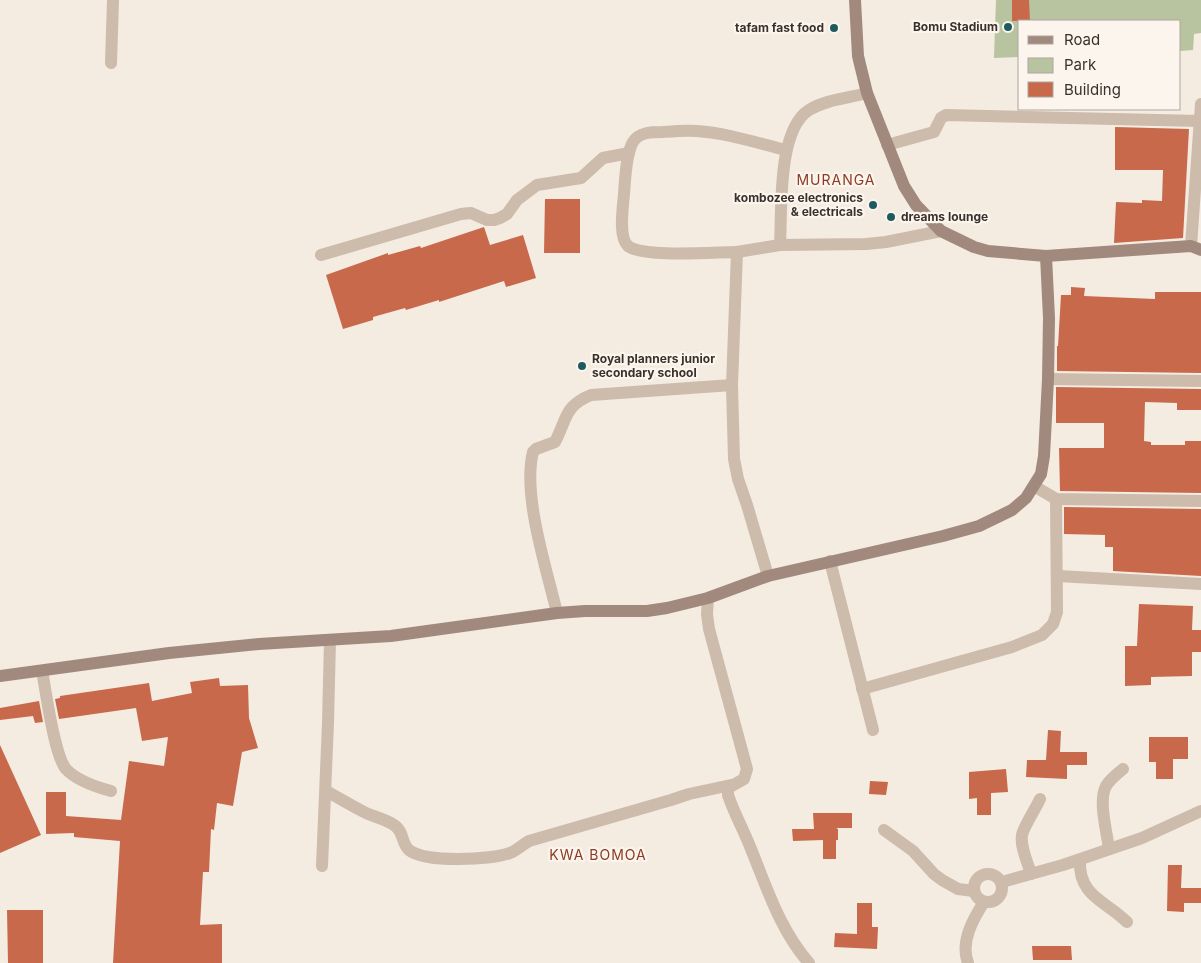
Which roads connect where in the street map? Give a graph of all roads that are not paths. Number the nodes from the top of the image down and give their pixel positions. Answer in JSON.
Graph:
{"nodes":[{"id":1,"x":113,"y":0,"type":"edge"},
{"id":2,"x":855,"y":0,"type":"edge"},
{"id":3,"x":111,"y":63,"type":"dead end"},
{"id":4,"x":867,"y":93,"type":"junction"},
{"id":5,"x":1201,"y":104,"type":"edge"},
{"id":6,"x":1200,"y":121,"type":"junction"},
{"id":7,"x":887,"y":145,"type":"junction"},
{"id":8,"x":786,"y":150,"type":"junction"},
{"id":9,"x":629,"y":153,"type":"junction"},
{"id":10,"x":940,"y":232,"type":"junction"},
{"id":11,"x":780,"y":245,"type":"junction"},
{"id":12,"x":1196,"y":248,"type":"edge"},
{"id":13,"x":737,"y":252,"type":"junction"},
{"id":14,"x":321,"y":256,"type":"dead end"},
{"id":15,"x":1046,"y":256,"type":"junction"},
{"id":16,"x":1048,"y":379,"type":"junction"},
{"id":17,"x":1201,"y":381,"type":"edge"},
{"id":18,"x":732,"y":385,"type":"junction"},
{"id":19,"x":1034,"y":486,"type":"junction"},
{"id":20,"x":1056,"y":499,"type":"junction"},
{"id":21,"x":1201,"y":501,"type":"edge"},
{"id":22,"x":830,"y":561,"type":"junction"},
{"id":23,"x":768,"y":576,"type":"junction"},
{"id":24,"x":1058,"y":576,"type":"junction"},
{"id":25,"x":1201,"y":584,"type":"edge"},
{"id":26,"x":708,"y":598,"type":"junction"},
{"id":27,"x":557,"y":613,"type":"junction"},
{"id":28,"x":330,"y":640,"type":"junction"},
{"id":29,"x":42,"y":671,"type":"junction"},
{"id":30,"x":0,"y":676,"type":"edge"},
{"id":31,"x":862,"y":689,"type":"junction"},
{"id":32,"x":873,"y":730,"type":"dead end"},
{"id":33,"x":1123,"y":769,"type":"dead end"},
{"id":34,"x":731,"y":785,"type":"junction"},
{"id":35,"x":111,"y":791,"type":"dead end"},
{"id":36,"x":326,"y":791,"type":"junction"},
{"id":37,"x":1040,"y":799,"type":"dead end"},
{"id":38,"x":1201,"y":810,"type":"edge"},
{"id":39,"x":884,"y":830,"type":"dead end"},
{"id":40,"x":1109,"y":849,"type":"junction"},
{"id":41,"x":1080,"y":860,"type":"junction"},
{"id":42,"x":322,"y":866,"type":"dead end"},
{"id":43,"x":1031,"y":874,"type":"junction"},
{"id":44,"x":1002,"y":882,"type":"junction"},
{"id":45,"x":974,"y":891,"type":"junction"},
{"id":46,"x":984,"y":902,"type":"junction"},
{"id":47,"x":1127,"y":922,"type":"dead end"},
{"id":48,"x":809,"y":963,"type":"edge"},
{"id":49,"x":968,"y":963,"type":"edge"}],
"edges":[{"from":1,"to":3,"type":"street"},
{"from":2,"to":4,"type":"street"},
{"from":4,"to":7,"type":"street"},
{"from":4,"to":8,"type":"street"},
{"from":5,"to":6,"type":"street"},
{"from":6,"to":7,"type":"street"},
{"from":6,"to":12,"type":"street"},
{"from":7,"to":10,"type":"street"},
{"from":8,"to":9,"type":"street"},
{"from":8,"to":11,"type":"street"},
{"from":9,"to":13,"type":"street"},
{"from":9,"to":14,"type":"street"},
{"from":10,"to":11,"type":"street"},
{"from":10,"to":15,"type":"street"},
{"from":11,"to":13,"type":"street"},
{"from":12,"to":15,"type":"street"},
{"from":13,"to":18,"type":"street"},
{"from":15,"to":16,"type":"street"},
{"from":16,"to":17,"type":"street"},
{"from":16,"to":19,"type":"street"},
{"from":18,"to":23,"type":"street"},
{"from":18,"to":27,"type":"street"},
{"from":19,"to":20,"type":"street"},
{"from":19,"to":22,"type":"street"},
{"from":20,"to":21,"type":"street"},
{"from":20,"to":24,"type":"street"},
{"from":22,"to":23,"type":"street"},
{"from":22,"to":31,"type":"street"},
{"from":23,"to":26,"type":"street"},
{"from":24,"to":25,"type":"street"},
{"from":24,"to":31,"type":"street"},
{"from":26,"to":27,"type":"street"},
{"from":26,"to":34,"type":"street"},
{"from":27,"to":28,"type":"street"},
{"from":28,"to":29,"type":"street"},
{"from":28,"to":36,"type":"street"},
{"from":29,"to":30,"type":"street"},
{"from":29,"to":35,"type":"street"},
{"from":31,"to":32,"type":"street"},
{"from":33,"to":40,"type":"street"},
{"from":34,"to":36,"type":"street"},
{"from":34,"to":48,"type":"street"},
{"from":36,"to":42,"type":"street"},
{"from":37,"to":43,"type":"street"},
{"from":38,"to":40,"type":"street"},
{"from":39,"to":45,"type":"street"},
{"from":40,"to":41,"type":"street"},
{"from":41,"to":43,"type":"street"},
{"from":41,"to":47,"type":"street"},
{"from":43,"to":44,"type":"street"},
{"from":44,"to":45,"type":"street"},
{"from":44,"to":46,"type":"street"},
{"from":45,"to":46,"type":"street"},
{"from":46,"to":49,"type":"street"}]}
